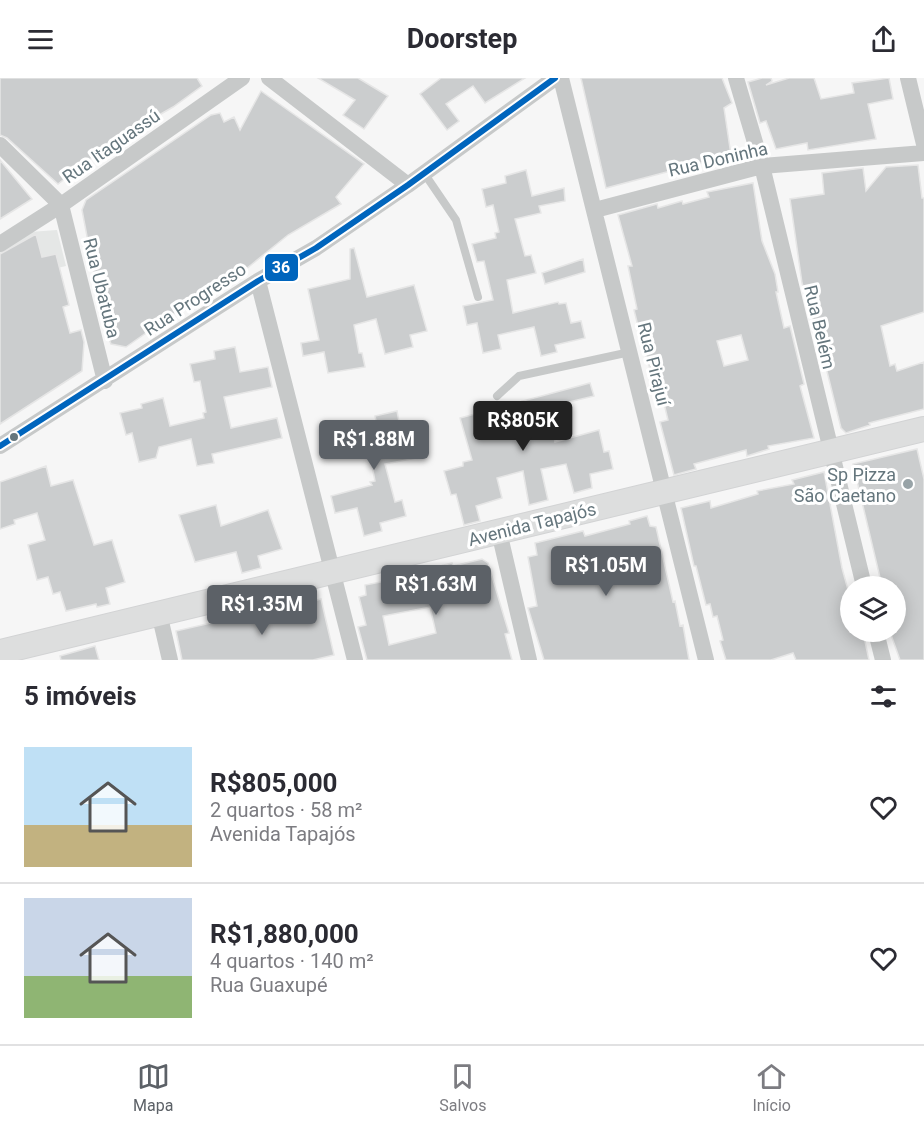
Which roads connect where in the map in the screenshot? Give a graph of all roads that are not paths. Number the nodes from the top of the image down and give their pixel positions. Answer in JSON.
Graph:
{"nodes":[{"id":1,"x":242,"y":78,"type":"edge"},
{"id":2,"x":269,"y":78,"type":"edge"},
{"id":3,"x":555,"y":78,"type":"edge"},
{"id":4,"x":561,"y":78,"type":"edge"},
{"id":5,"x":736,"y":78,"type":"edge"},
{"id":6,"x":908,"y":78,"type":"edge"},
{"id":7,"x":924,"y":144,"type":"edge"},
{"id":8,"x":0,"y":145,"type":"edge"},
{"id":9,"x":924,"y":153,"type":"edge"},
{"id":10,"x":762,"y":166,"type":"junction"},
{"id":11,"x":424,"y":173,"type":"junction"},
{"id":12,"x":408,"y":185,"type":"junction"},
{"id":13,"x":61,"y":205,"type":"junction"},
{"id":14,"x":596,"y":210,"type":"junction"},
{"id":15,"x":0,"y":244,"type":"edge"},
{"id":16,"x":258,"y":281,"type":"junction"},
{"id":17,"x":478,"y":297,"type":"dead end"},
{"id":18,"x":631,"y":352,"type":"junction"},
{"id":19,"x":105,"y":381,"type":"junction"},
{"id":20,"x":497,"y":396,"type":"dead end"},
{"id":21,"x":924,"y":429,"type":"edge"},
{"id":22,"x":0,"y":446,"type":"edge"},
{"id":23,"x":830,"y":453,"type":"junction"},
{"id":24,"x":666,"y":492,"type":"junction"},
{"id":25,"x":499,"y":532,"type":"junction"},
{"id":26,"x":334,"y":573,"type":"junction"},
{"id":27,"x":861,"y":576,"type":"edge"},
{"id":28,"x":159,"y":613,"type":"junction"},
{"id":29,"x":878,"y":642,"type":"edge"},
{"id":30,"x":0,"y":652,"type":"edge"},
{"id":31,"x":170,"y":660,"type":"edge"},
{"id":32,"x":355,"y":660,"type":"edge"},
{"id":33,"x":529,"y":660,"type":"edge"},
{"id":34,"x":706,"y":660,"type":"edge"},
{"id":35,"x":883,"y":660,"type":"edge"}],
"edges":[{"from":1,"to":13,"type":"street","name":"Rua Itaguassú"},
{"from":2,"to":12,"type":"street"},
{"from":3,"to":11,"type":"street","name":"Rua Progresso"},
{"from":4,"to":14,"type":"street","name":"Rua Pirajuí"},
{"from":5,"to":10,"type":"street","name":"Rua Belém"},
{"from":6,"to":7,"type":"street"},
{"from":8,"to":13,"type":"street"},
{"from":9,"to":10,"type":"street","name":"Rua Doninha"},
{"from":10,"to":14,"type":"street","name":"Rua Doninha"},
{"from":10,"to":23,"type":"street","name":"Rua Belém"},
{"from":11,"to":12,"type":"street","name":"Rua Progresso"},
{"from":11,"to":17,"type":"lane"},
{"from":12,"to":16,"type":"street","name":"Rua Progresso"},
{"from":13,"to":15,"type":"street","name":"Rua Itaguassú"},
{"from":13,"to":19,"type":"street","name":"Rua Ubatuba"},
{"from":14,"to":18,"type":"street","name":"Rua Pirajuí"},
{"from":16,"to":19,"type":"street","name":"Rua Progresso"},
{"from":16,"to":26,"type":"street"},
{"from":18,"to":20,"type":"lane"},
{"from":18,"to":24,"type":"street","name":"Rua Pirajuí"},
{"from":19,"to":22,"type":"street","name":"Rua Progresso"},
{"from":21,"to":23,"type":"main road","name":"Avenida Tapajós"},
{"from":23,"to":24,"type":"main road","name":"Avenida Tapajós"},
{"from":23,"to":27,"type":"street","name":"Rua Belém"},
{"from":24,"to":25,"type":"main road","name":"Avenida Tapajós"},
{"from":24,"to":34,"type":"street","name":"Rua Pirajuí"},
{"from":25,"to":26,"type":"main road","name":"Avenida Tapajós"},
{"from":25,"to":33,"type":"street"},
{"from":26,"to":28,"type":"main road","name":"Avenida Tapajós"},
{"from":26,"to":32,"type":"street"},
{"from":28,"to":30,"type":"main road","name":"Avenida Tapajós"},
{"from":28,"to":31,"type":"street"},
{"from":29,"to":35,"type":"street"}]}
